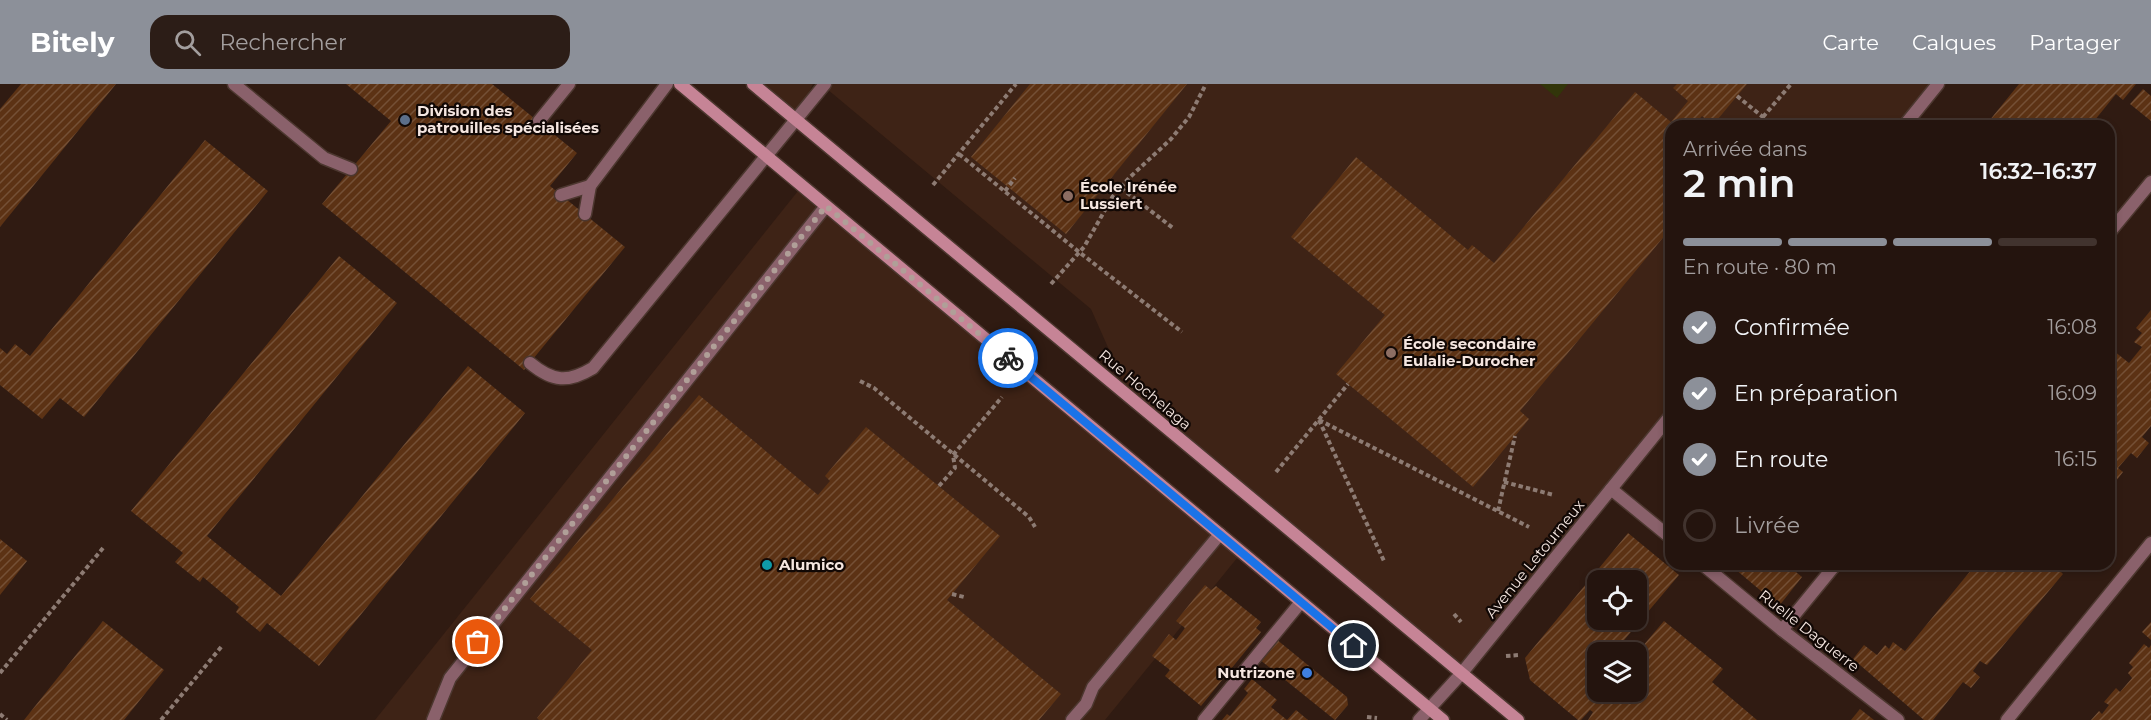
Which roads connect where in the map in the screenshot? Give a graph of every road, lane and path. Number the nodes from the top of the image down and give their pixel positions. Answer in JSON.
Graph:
{"nodes":[{"id":1,"x":234,"y":84,"type":"edge"},
{"id":2,"x":568,"y":84,"type":"edge"},
{"id":3,"x":667,"y":84,"type":"edge"},
{"id":4,"x":680,"y":84,"type":"edge"},
{"id":5,"x":753,"y":84,"type":"edge"},
{"id":6,"x":825,"y":84,"type":"edge"},
{"id":7,"x":1016,"y":84,"type":"edge"},
{"id":8,"x":1206,"y":84,"type":"edge"},
{"id":9,"x":1791,"y":84,"type":"edge"},
{"id":10,"x":1938,"y":84,"type":"edge"},
{"id":11,"x":1737,"y":96,"type":"dead end"},
{"id":12,"x":1763,"y":117,"type":"junction"},
{"id":13,"x":796,"y":119,"type":"junction"},
{"id":14,"x":1767,"y":120,"type":"edge"},
{"id":15,"x":1909,"y":120,"type":"edge"},
{"id":16,"x":539,"y":121,"type":"dead end"},
{"id":17,"x":959,"y":154,"type":"junction"},
{"id":18,"x":767,"y":156,"type":"junction"},
{"id":19,"x":351,"y":169,"type":"dead end"},
{"id":20,"x":1015,"y":178,"type":"dead end"},
{"id":21,"x":2151,"y":182,"type":"edge"},
{"id":22,"x":590,"y":186,"type":"junction"},
{"id":23,"x":933,"y":186,"type":"dead end"},
{"id":24,"x":1121,"y":188,"type":"junction"},
{"id":25,"x":1005,"y":191,"type":"junction"},
{"id":26,"x":561,"y":195,"type":"dead end"},
{"id":27,"x":826,"y":206,"type":"junction"},
{"id":28,"x":585,"y":214,"type":"dead end"},
{"id":29,"x":2115,"y":225,"type":"edge"},
{"id":30,"x":1173,"y":228,"type":"dead end"},
{"id":31,"x":1079,"y":252,"type":"junction"},
{"id":32,"x":1051,"y":284,"type":"dead end"},
{"id":33,"x":1182,"y":332,"type":"dead end"},
{"id":34,"x":530,"y":363,"type":"dead end"},
{"id":35,"x":861,"y":381,"type":"dead end"},
{"id":36,"x":1348,"y":384,"type":"dead end"},
{"id":37,"x":1002,"y":397,"type":"dead end"},
{"id":38,"x":1319,"y":420,"type":"junction"},
{"id":39,"x":1665,"y":422,"type":"edge"},
{"id":40,"x":1515,"y":436,"type":"dead end"},
{"id":41,"x":953,"y":455,"type":"junction"},
{"id":42,"x":1276,"y":472,"type":"dead end"},
{"id":43,"x":1504,"y":482,"type":"junction"},
{"id":44,"x":939,"y":486,"type":"dead end"},
{"id":45,"x":1611,"y":489,"type":"junction"},
{"id":46,"x":1554,"y":495,"type":"dead end"},
{"id":47,"x":1498,"y":511,"type":"junction"},
{"id":48,"x":1035,"y":526,"type":"dead end"},
{"id":49,"x":1529,"y":527,"type":"dead end"},
{"id":50,"x":1665,"y":533,"type":"edge"},
{"id":51,"x":1220,"y":534,"type":"junction"},
{"id":52,"x":2151,"y":543,"type":"edge"},
{"id":53,"x":102,"y":548,"type":"dead end"},
{"id":54,"x":1384,"y":561,"type":"dead end"},
{"id":55,"x":1709,"y":570,"type":"edge"},
{"id":56,"x":1831,"y":570,"type":"edge"},
{"id":57,"x":952,"y":594,"type":"dead end"},
{"id":58,"x":964,"y":597,"type":"dead end"},
{"id":59,"x":1301,"y":602,"type":"junction"},
{"id":60,"x":1454,"y":614,"type":"dead end"},
{"id":61,"x":1461,"y":622,"type":"dead end"},
{"id":62,"x":1782,"y":630,"type":"junction"},
{"id":63,"x":222,"y":646,"type":"dead end"},
{"id":64,"x":1519,"y":655,"type":"dead end"},
{"id":65,"x":1506,"y":656,"type":"dead end"},
{"id":66,"x":0,"y":674,"type":"edge"},
{"id":67,"x":1461,"y":674,"type":"junction"},
{"id":68,"x":1429,"y":708,"type":"junction"},
{"id":69,"x":0,"y":714,"type":"edge"},
{"id":70,"x":1366,"y":717,"type":"dead end"},
{"id":71,"x":1077,"y":718,"type":"edge"},
{"id":72,"x":1377,"y":718,"type":"dead end"},
{"id":73,"x":7,"y":720,"type":"edge"},
{"id":74,"x":161,"y":720,"type":"edge"},
{"id":75,"x":433,"y":720,"type":"edge"},
{"id":76,"x":1204,"y":720,"type":"edge"},
{"id":77,"x":1419,"y":720,"type":"edge"},
{"id":78,"x":1443,"y":720,"type":"edge"},
{"id":79,"x":1518,"y":720,"type":"edge"},
{"id":80,"x":1898,"y":720,"type":"edge"},
{"id":81,"x":2007,"y":720,"type":"edge"}],
"edges":[{"from":1,"to":19,"type":"street"},
{"from":2,"to":16,"type":"street"},
{"from":3,"to":22,"type":"street"},
{"from":4,"to":18,"type":"main road"},
{"from":5,"to":13,"type":"main road","name":"Rue Hochelaga"},
{"from":6,"to":13,"type":"street"},
{"from":7,"to":17,"type":"path"},
{"from":8,"to":24,"type":"path"},
{"from":9,"to":12,"type":"path"},
{"from":10,"to":15,"type":"street"},
{"from":11,"to":12,"type":"path"},
{"from":12,"to":14,"type":"path"},
{"from":13,"to":18,"type":"street"},
{"from":13,"to":67,"type":"main road","name":"Rue Hochelaga"},
{"from":17,"to":23,"type":"path"},
{"from":17,"to":25,"type":"path"},
{"from":18,"to":27,"type":"main road"},
{"from":18,"to":34,"type":"street"},
{"from":20,"to":25,"type":"path"},
{"from":21,"to":29,"type":"street"},
{"from":22,"to":26,"type":"street"},
{"from":22,"to":28,"type":"street"},
{"from":24,"to":30,"type":"path"},
{"from":24,"to":31,"type":"path"},
{"from":25,"to":31,"type":"path"},
{"from":27,"to":51,"type":"main road"},
{"from":27,"to":75,"type":"street"},
{"from":31,"to":32,"type":"path"},
{"from":31,"to":33,"type":"path"},
{"from":35,"to":41,"type":"path"},
{"from":36,"to":38,"type":"path"},
{"from":37,"to":41,"type":"path"},
{"from":38,"to":42,"type":"path"},
{"from":38,"to":47,"type":"path"},
{"from":38,"to":54,"type":"path"},
{"from":39,"to":45,"type":"street","name":"Avenue Letourneux"},
{"from":40,"to":43,"type":"path"},
{"from":41,"to":44,"type":"path"},
{"from":41,"to":48,"type":"path"},
{"from":43,"to":46,"type":"path"},
{"from":43,"to":47,"type":"path"},
{"from":45,"to":50,"type":"street"},
{"from":45,"to":67,"type":"street","name":"Avenue Letourneux"},
{"from":47,"to":49,"type":"path"},
{"from":51,"to":59,"type":"main road"},
{"from":51,"to":71,"type":"street"},
{"from":52,"to":81,"type":"street"},
{"from":53,"to":66,"type":"path"},
{"from":55,"to":62,"type":"street","name":"Ruelle Daguerre"},
{"from":56,"to":62,"type":"street"},
{"from":57,"to":58,"type":"path"},
{"from":59,"to":68,"type":"main road"},
{"from":59,"to":76,"type":"street"},
{"from":60,"to":61,"type":"path"},
{"from":62,"to":80,"type":"street","name":"Ruelle Daguerre"},
{"from":63,"to":74,"type":"path"},
{"from":64,"to":65,"type":"path"},
{"from":67,"to":68,"type":"street","name":"Avenue Letourneux"},
{"from":67,"to":79,"type":"main road","name":"Rue Hochelaga"},
{"from":68,"to":77,"type":"street","name":"Avenue Letourneux"},
{"from":68,"to":78,"type":"main road"},
{"from":69,"to":73,"type":"path"},
{"from":70,"to":72,"type":"path"}]}
